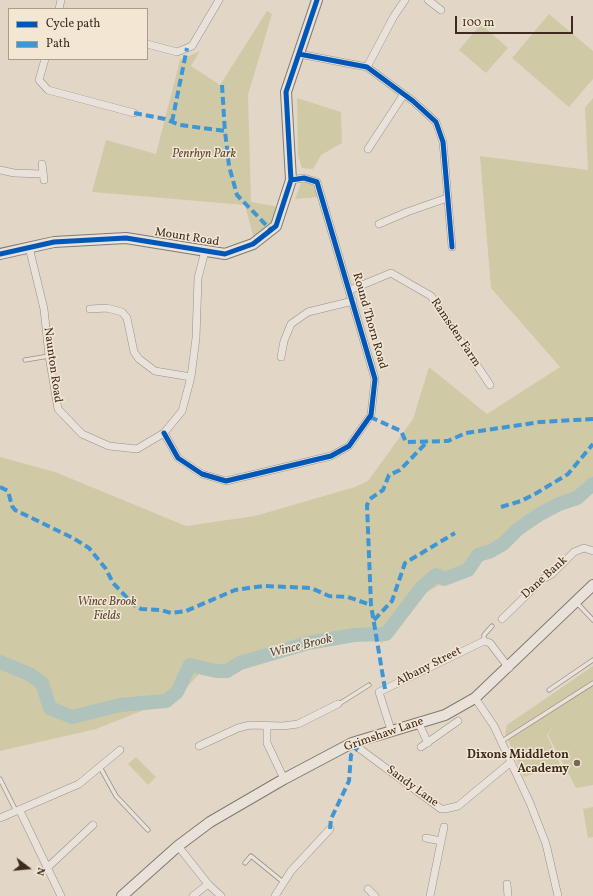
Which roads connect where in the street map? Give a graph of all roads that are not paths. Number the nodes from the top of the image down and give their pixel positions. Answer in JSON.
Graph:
{"nodes":[{"id":1,"x":219,"y":0,"type":"edge"},
{"id":2,"x":317,"y":0,"type":"edge"},
{"id":3,"x":405,"y":0,"type":"edge"},
{"id":4,"x":428,"y":0,"type":"edge"},
{"id":5,"x":441,"y":10,"type":"dead end"},
{"id":6,"x":148,"y":44,"type":"edge"},
{"id":7,"x":299,"y":54,"type":"junction"},
{"id":8,"x":45,"y":60,"type":"edge"},
{"id":9,"x":367,"y":67,"type":"junction"},
{"id":10,"x":404,"y":94,"type":"junction"},
{"id":11,"x":134,"y":113,"type":"dead end"},
{"id":12,"x":368,"y":149,"type":"dead end"},
{"id":13,"x":42,"y":164,"type":"dead end"},
{"id":14,"x":0,"y":170,"type":"edge"},
{"id":15,"x":291,"y":180,"type":"junction"},
{"id":16,"x":447,"y":198,"type":"junction"},
{"id":17,"x":379,"y":224,"type":"dead end"},
{"id":18,"x":29,"y":247,"type":"junction"},
{"id":19,"x":452,"y":247,"type":"dead end"},
{"id":20,"x":205,"y":251,"type":"junction"},
{"id":21,"x":0,"y":254,"type":"edge"},
{"id":22,"x":350,"y":290,"type":"junction"},
{"id":23,"x":353,"y":300,"type":"junction"},
{"id":24,"x":90,"y":309,"type":"dead end"},
{"id":25,"x":49,"y":356,"type":"junction"},
{"id":26,"x":281,"y":357,"type":"dead end"},
{"id":27,"x":25,"y":360,"type":"dead end"},
{"id":28,"x":191,"y":377,"type":"junction"},
{"id":29,"x":490,"y":385,"type":"dead end"},
{"id":30,"x":164,"y":433,"type":"junction"},
{"id":31,"x":593,"y":551,"type":"edge"},
{"id":32,"x":593,"y":586,"type":"edge"},
{"id":33,"x":576,"y":602,"type":"junction"},
{"id":34,"x":502,"y":619,"type":"dead end"},
{"id":35,"x":593,"y":620,"type":"edge"},
{"id":36,"x":492,"y":626,"type":"dead end"},
{"id":37,"x":481,"y":641,"type":"junction"},
{"id":38,"x":593,"y":660,"type":"edge"},
{"id":39,"x":509,"y":668,"type":"junction"},
{"id":40,"x":593,"y":683,"type":"edge"},
{"id":41,"x":369,"y":685,"type":"dead end"},
{"id":42,"x":550,"y":690,"type":"dead end"},
{"id":43,"x":475,"y":698,"type":"junction"},
{"id":44,"x":338,"y":704,"type":"joint"},
{"id":45,"x":458,"y":721,"type":"dead end"},
{"id":46,"x":419,"y":724,"type":"junction"},
{"id":47,"x":267,"y":726,"type":"junction"},
{"id":48,"x":391,"y":730,"type":"junction"},
{"id":49,"x":428,"y":742,"type":"junction"},
{"id":50,"x":501,"y":742,"type":"junction"},
{"id":51,"x":352,"y":743,"type":"junction"},
{"id":52,"x":199,"y":746,"type":"dead end"},
{"id":53,"x":421,"y":747,"type":"dead end"},
{"id":54,"x":120,"y":750,"type":"dead end"},
{"id":55,"x":511,"y":762,"type":"junction"},
{"id":56,"x":100,"y":767,"type":"junction"},
{"id":57,"x":0,"y":779,"type":"edge"},
{"id":58,"x":284,"y":779,"type":"junction"},
{"id":59,"x":18,"y":811,"type":"junction"},
{"id":60,"x":0,"y":818,"type":"edge"},
{"id":61,"x":93,"y":825,"type":"dead end"},
{"id":62,"x":444,"y":827,"type":"dead end"},
{"id":63,"x":330,"y":829,"type":"dead end"},
{"id":64,"x":148,"y":830,"type":"dead end"},
{"id":65,"x":426,"y":838,"type":"dead end"},
{"id":66,"x":441,"y":841,"type":"junction"},
{"id":67,"x":178,"y":846,"type":"junction"},
{"id":68,"x":245,"y":863,"type":"dead end"},
{"id":69,"x":47,"y":868,"type":"junction"},
{"id":70,"x":283,"y":882,"type":"junction"},
{"id":71,"x":208,"y":884,"type":"junction"},
{"id":72,"x":506,"y":884,"type":"dead end"},
{"id":73,"x":368,"y":889,"type":"dead end"},
{"id":74,"x":62,"y":896,"type":"edge"},
{"id":75,"x":122,"y":896,"type":"edge"},
{"id":76,"x":193,"y":896,"type":"edge"},
{"id":77,"x":221,"y":896,"type":"edge"},
{"id":78,"x":275,"y":896,"type":"edge"},
{"id":79,"x":375,"y":896,"type":"edge"},
{"id":80,"x":430,"y":896,"type":"edge"},
{"id":81,"x":508,"y":896,"type":"edge"},
{"id":82,"x":558,"y":896,"type":"edge"}],
"edges":[{"from":1,"to":6,"type":"street"},
{"from":2,"to":7,"type":"main road","name":"Mount Road"},
{"from":3,"to":9,"type":"street"},
{"from":4,"to":5,"type":"street"},
{"from":7,"to":9,"type":"street"},
{"from":7,"to":15,"type":"main road","name":"Mount Road"},
{"from":8,"to":11,"type":"street"},
{"from":9,"to":10,"type":"street"},
{"from":10,"to":12,"type":"street"},
{"from":10,"to":16,"type":"street"},
{"from":13,"to":14,"type":"street"},
{"from":15,"to":20,"type":"main road","name":"Mount Road"},
{"from":15,"to":22,"type":"street","name":"Round Thorn Road"},
{"from":16,"to":17,"type":"street"},
{"from":16,"to":19,"type":"street"},
{"from":18,"to":20,"type":"main road","name":"Mount Road"},
{"from":18,"to":21,"type":"main road","name":"Mount Road"},
{"from":18,"to":25,"type":"street","name":"Naunton Road"},
{"from":20,"to":28,"type":"street","name":"Naunton Road"},
{"from":22,"to":23,"type":"street","name":"Round Thorn Road"},
{"from":22,"to":29,"type":"street","name":"Ramsden Farm"},
{"from":23,"to":26,"type":"street"},
{"from":23,"to":30,"type":"street","name":"Round Thorn Road"},
{"from":24,"to":28,"type":"street"},
{"from":25,"to":27,"type":"lane"},
{"from":25,"to":30,"type":"street","name":"Naunton Road"},
{"from":28,"to":30,"type":"street","name":"Naunton Road"},
{"from":31,"to":34,"type":"street","name":"Dane Bank"},
{"from":32,"to":33,"type":"main road","name":"Grimshaw Lane"},
{"from":33,"to":35,"type":"lane"},
{"from":33,"to":39,"type":"main road","name":"Grimshaw Lane"},
{"from":36,"to":37,"type":"lane"},
{"from":37,"to":39,"type":"street"},
{"from":37,"to":48,"type":"street","name":"Albany Street"},
{"from":38,"to":42,"type":"lane"},
{"from":39,"to":43,"type":"main road","name":"Grimshaw Lane"},
{"from":40,"to":50,"type":"lane"},
{"from":41,"to":44,"type":"lane"},
{"from":43,"to":46,"type":"main road","name":"Grimshaw Lane"},
{"from":43,"to":50,"type":"street"},
{"from":44,"to":47,"type":"street"},
{"from":45,"to":49,"type":"street"},
{"from":46,"to":48,"type":"main road","name":"Grimshaw Lane"},
{"from":46,"to":49,"type":"street"},
{"from":47,"to":52,"type":"street"},
{"from":47,"to":58,"type":"street"},
{"from":48,"to":51,"type":"main road","name":"Grimshaw Lane"},
{"from":49,"to":53,"type":"street"},
{"from":50,"to":55,"type":"street"},
{"from":51,"to":55,"type":"street","name":"Sandy Lane"},
{"from":51,"to":58,"type":"main road","name":"Grimshaw Lane"},
{"from":54,"to":56,"type":"street"},
{"from":55,"to":82,"type":"street"},
{"from":56,"to":59,"type":"street"},
{"from":56,"to":64,"type":"lane"},
{"from":57,"to":59,"type":"lane"},
{"from":58,"to":67,"type":"main road","name":"Grimshaw Lane"},
{"from":59,"to":60,"type":"street"},
{"from":59,"to":69,"type":"street"},
{"from":61,"to":69,"type":"street"},
{"from":62,"to":66,"type":"street"},
{"from":63,"to":70,"type":"street"},
{"from":65,"to":66,"type":"street"},
{"from":66,"to":80,"type":"street"},
{"from":67,"to":71,"type":"street"},
{"from":67,"to":75,"type":"main road","name":"Grimshaw Lane"},
{"from":68,"to":70,"type":"lane"},
{"from":69,"to":74,"type":"street"},
{"from":70,"to":78,"type":"street"},
{"from":71,"to":76,"type":"street"},
{"from":71,"to":77,"type":"street"},
{"from":72,"to":81,"type":"street"},
{"from":73,"to":79,"type":"street"}]}
